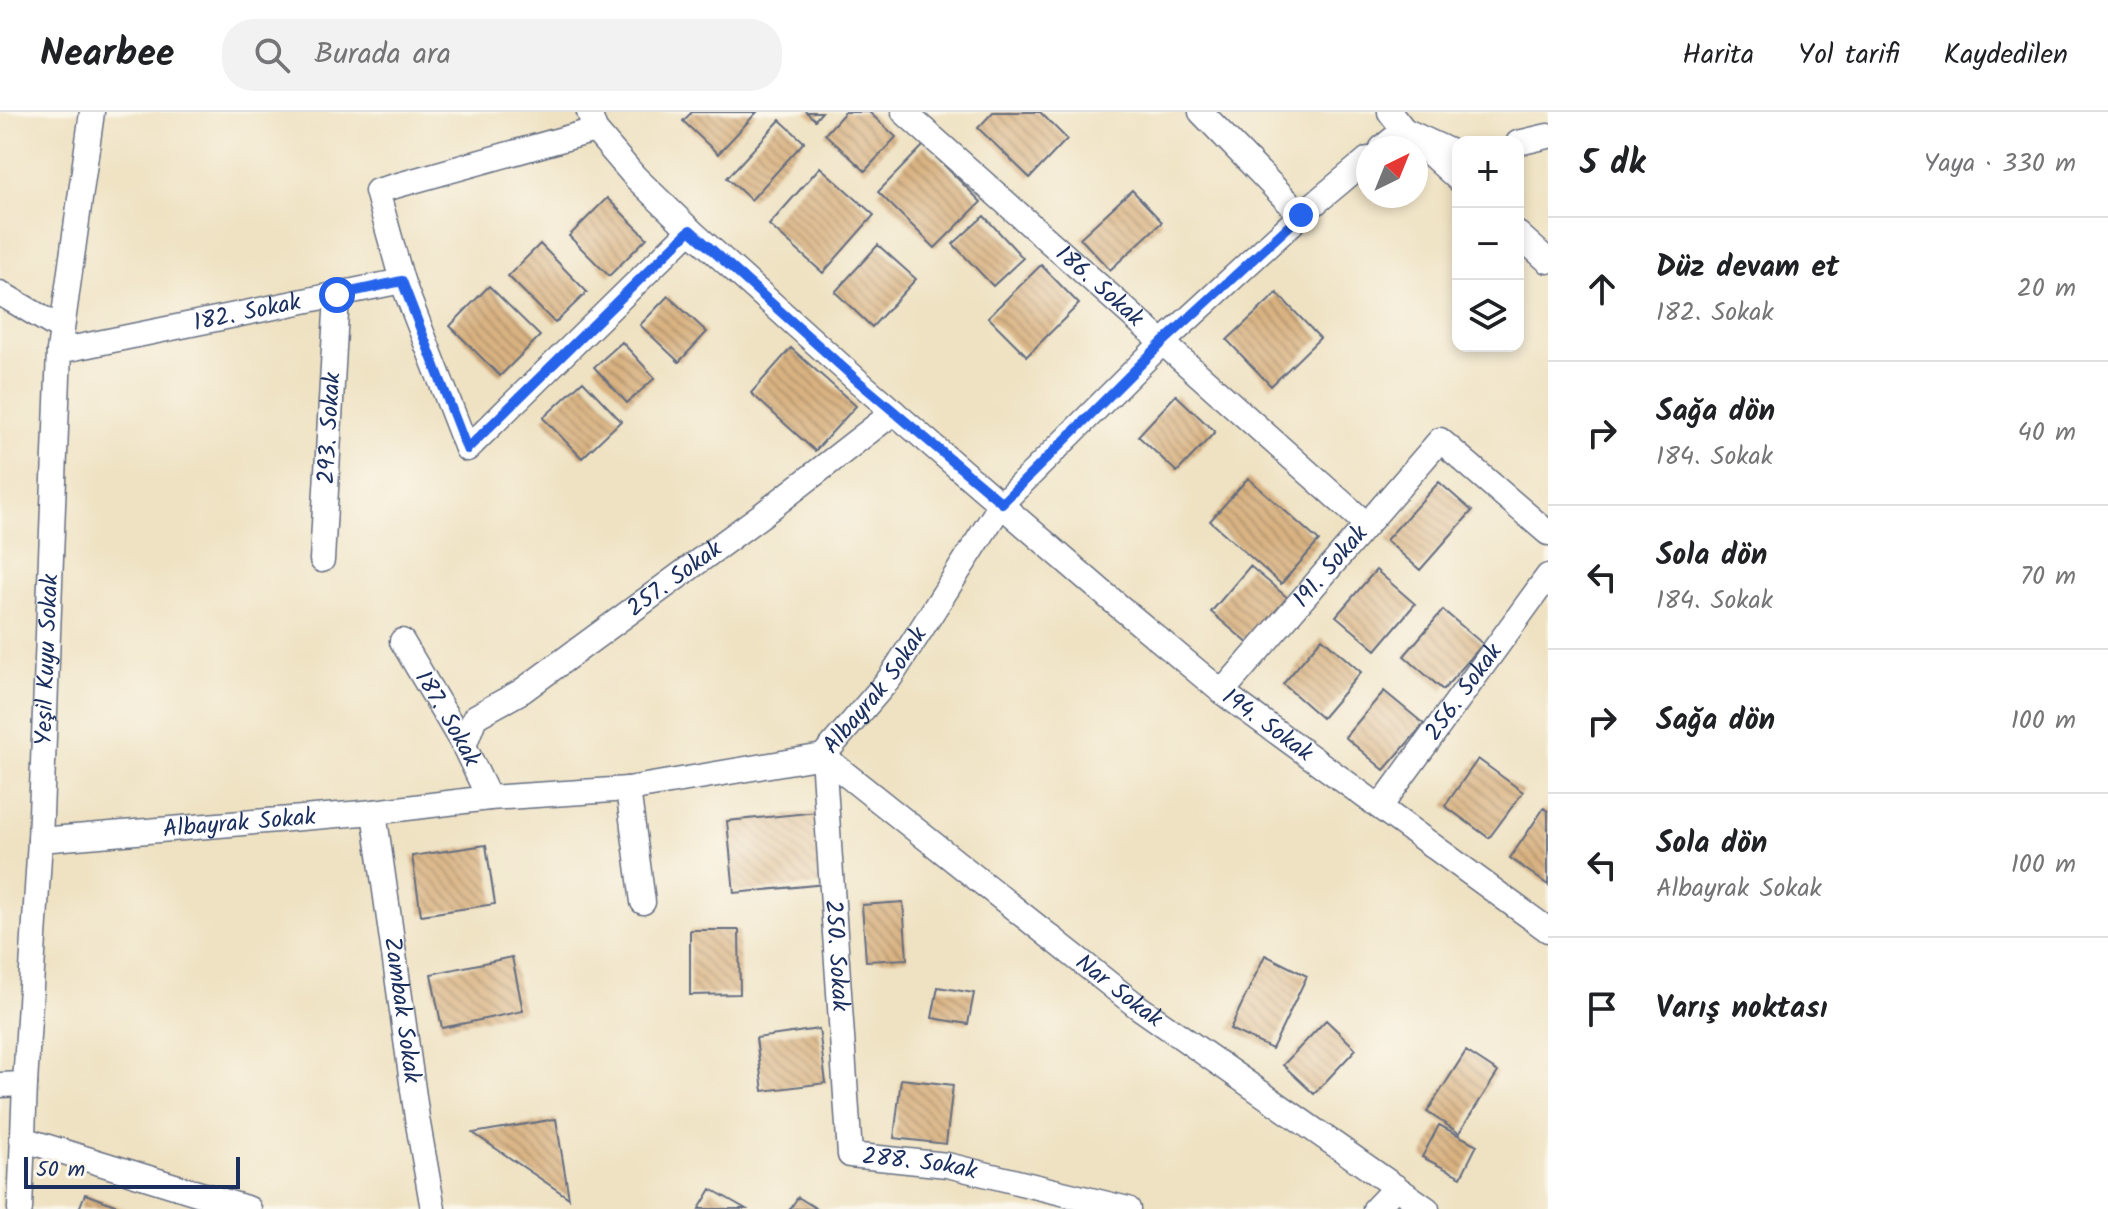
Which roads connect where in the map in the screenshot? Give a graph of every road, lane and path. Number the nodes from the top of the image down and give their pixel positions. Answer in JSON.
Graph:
{"nodes":[{"id":1,"x":92,"y":112,"type":"edge"},
{"id":2,"x":904,"y":112,"type":"edge"},
{"id":3,"x":1201,"y":112,"type":"edge"},
{"id":4,"x":592,"y":121,"type":"edge"},
{"id":5,"x":1397,"y":121,"type":"edge"},
{"id":6,"x":1548,"y":136,"type":"edge"},
{"id":7,"x":1524,"y":142,"type":"edge"},
{"id":8,"x":1452,"y":152,"type":"edge"},
{"id":9,"x":1356,"y":169,"type":"edge"},
{"id":10,"x":1452,"y":173,"type":"edge"},
{"id":11,"x":1301,"y":215,"type":"junction"},
{"id":12,"x":690,"y":230,"type":"junction"},
{"id":13,"x":1524,"y":239,"type":"edge"},
{"id":14,"x":1548,"y":261,"type":"edge"},
{"id":15,"x":402,"y":281,"type":"junction"},
{"id":16,"x":0,"y":293,"type":"edge"},
{"id":17,"x":337,"y":295,"type":"junction"},
{"id":18,"x":60,"y":340,"type":"junction"},
{"id":19,"x":1162,"y":343,"type":"junction"},
{"id":20,"x":894,"y":412,"type":"junction"},
{"id":21,"x":1002,"y":503,"type":"junction"},
{"id":22,"x":1366,"y":524,"type":"junction"},
{"id":23,"x":1548,"y":533,"type":"edge"},
{"id":24,"x":322,"y":560,"type":"dead end"},
{"id":25,"x":1548,"y":576,"type":"edge"},
{"id":26,"x":402,"y":641,"type":"dead end"},
{"id":27,"x":1222,"y":692,"type":"junction"},
{"id":28,"x":464,"y":746,"type":"junction"},
{"id":29,"x":823,"y":756,"type":"junction"},
{"id":30,"x":628,"y":789,"type":"junction"},
{"id":31,"x":489,"y":798,"type":"junction"},
{"id":32,"x":1380,"y":807,"type":"junction"},
{"id":33,"x":374,"y":812,"type":"junction"},
{"id":34,"x":40,"y":840,"type":"junction"},
{"id":35,"x":643,"y":902,"type":"dead end"},
{"id":36,"x":1548,"y":929,"type":"edge"},
{"id":37,"x":25,"y":1084,"type":"junction"},
{"id":38,"x":0,"y":1085,"type":"edge"},
{"id":39,"x":22,"y":1139,"type":"junction"},
{"id":40,"x":850,"y":1155,"type":"joint"},
{"id":41,"x":1396,"y":1187,"type":"junction"},
{"id":42,"x":20,"y":1209,"type":"edge"},
{"id":43,"x":249,"y":1209,"type":"edge"},
{"id":44,"x":433,"y":1209,"type":"edge"},
{"id":45,"x":1128,"y":1209,"type":"edge"},
{"id":46,"x":1375,"y":1209,"type":"edge"},
{"id":47,"x":1427,"y":1209,"type":"edge"}],
"edges":[{"from":1,"to":18,"type":"street","name":"Yeşil Kuyu Sokak"},
{"from":2,"to":19,"type":"street","name":"186. Sokak"},
{"from":3,"to":11,"type":"street"},
{"from":4,"to":12,"type":"street","name":"194. Sokak"},
{"from":4,"to":15,"type":"street"},
{"from":5,"to":8,"type":"street"},
{"from":5,"to":10,"type":"street"},
{"from":6,"to":7,"type":"street"},
{"from":9,"to":11,"type":"street","name":"Albayrak Sokak"},
{"from":11,"to":19,"type":"street","name":"Albayrak Sokak"},
{"from":12,"to":15,"type":"street"},
{"from":12,"to":20,"type":"street","name":"194. Sokak"},
{"from":13,"to":14,"type":"street"},
{"from":15,"to":17,"type":"street","name":"182. Sokak"},
{"from":16,"to":18,"type":"street"},
{"from":17,"to":18,"type":"street","name":"182. Sokak"},
{"from":17,"to":24,"type":"street","name":"293. Sokak"},
{"from":18,"to":34,"type":"street","name":"Yeşil Kuyu Sokak"},
{"from":19,"to":21,"type":"street","name":"Albayrak Sokak"},
{"from":19,"to":22,"type":"street","name":"186. Sokak"},
{"from":20,"to":21,"type":"street","name":"194. Sokak"},
{"from":20,"to":28,"type":"street","name":"257. Sokak"},
{"from":21,"to":27,"type":"street","name":"194. Sokak"},
{"from":21,"to":29,"type":"street","name":"Albayrak Sokak"},
{"from":22,"to":23,"type":"street","name":"191. Sokak"},
{"from":22,"to":27,"type":"street","name":"191. Sokak"},
{"from":25,"to":32,"type":"street","name":"256. Sokak"},
{"from":26,"to":28,"type":"street","name":"187. Sokak"},
{"from":27,"to":32,"type":"street","name":"194. Sokak"},
{"from":28,"to":31,"type":"street","name":"187. Sokak"},
{"from":29,"to":30,"type":"street","name":"Albayrak Sokak"},
{"from":29,"to":40,"type":"street","name":"250. Sokak"},
{"from":29,"to":41,"type":"street","name":"Nar Sokak"},
{"from":30,"to":31,"type":"street","name":"Albayrak Sokak"},
{"from":30,"to":35,"type":"street"},
{"from":31,"to":33,"type":"street","name":"Albayrak Sokak"},
{"from":32,"to":36,"type":"street","name":"194. Sokak"},
{"from":33,"to":34,"type":"street","name":"Albayrak Sokak"},
{"from":33,"to":44,"type":"street","name":"Zambak Sokak"},
{"from":34,"to":37,"type":"street","name":"Yeşil Kuyu Sokak"},
{"from":37,"to":38,"type":"street"},
{"from":37,"to":39,"type":"street","name":"Yeşil Kuyu Sokak"},
{"from":39,"to":42,"type":"street","name":"Yeşil Kuyu Sokak"},
{"from":39,"to":43,"type":"street"},
{"from":40,"to":45,"type":"street","name":"288. Sokak"},
{"from":41,"to":46,"type":"street"},
{"from":41,"to":47,"type":"street","name":"Nar Sokak"}]}
